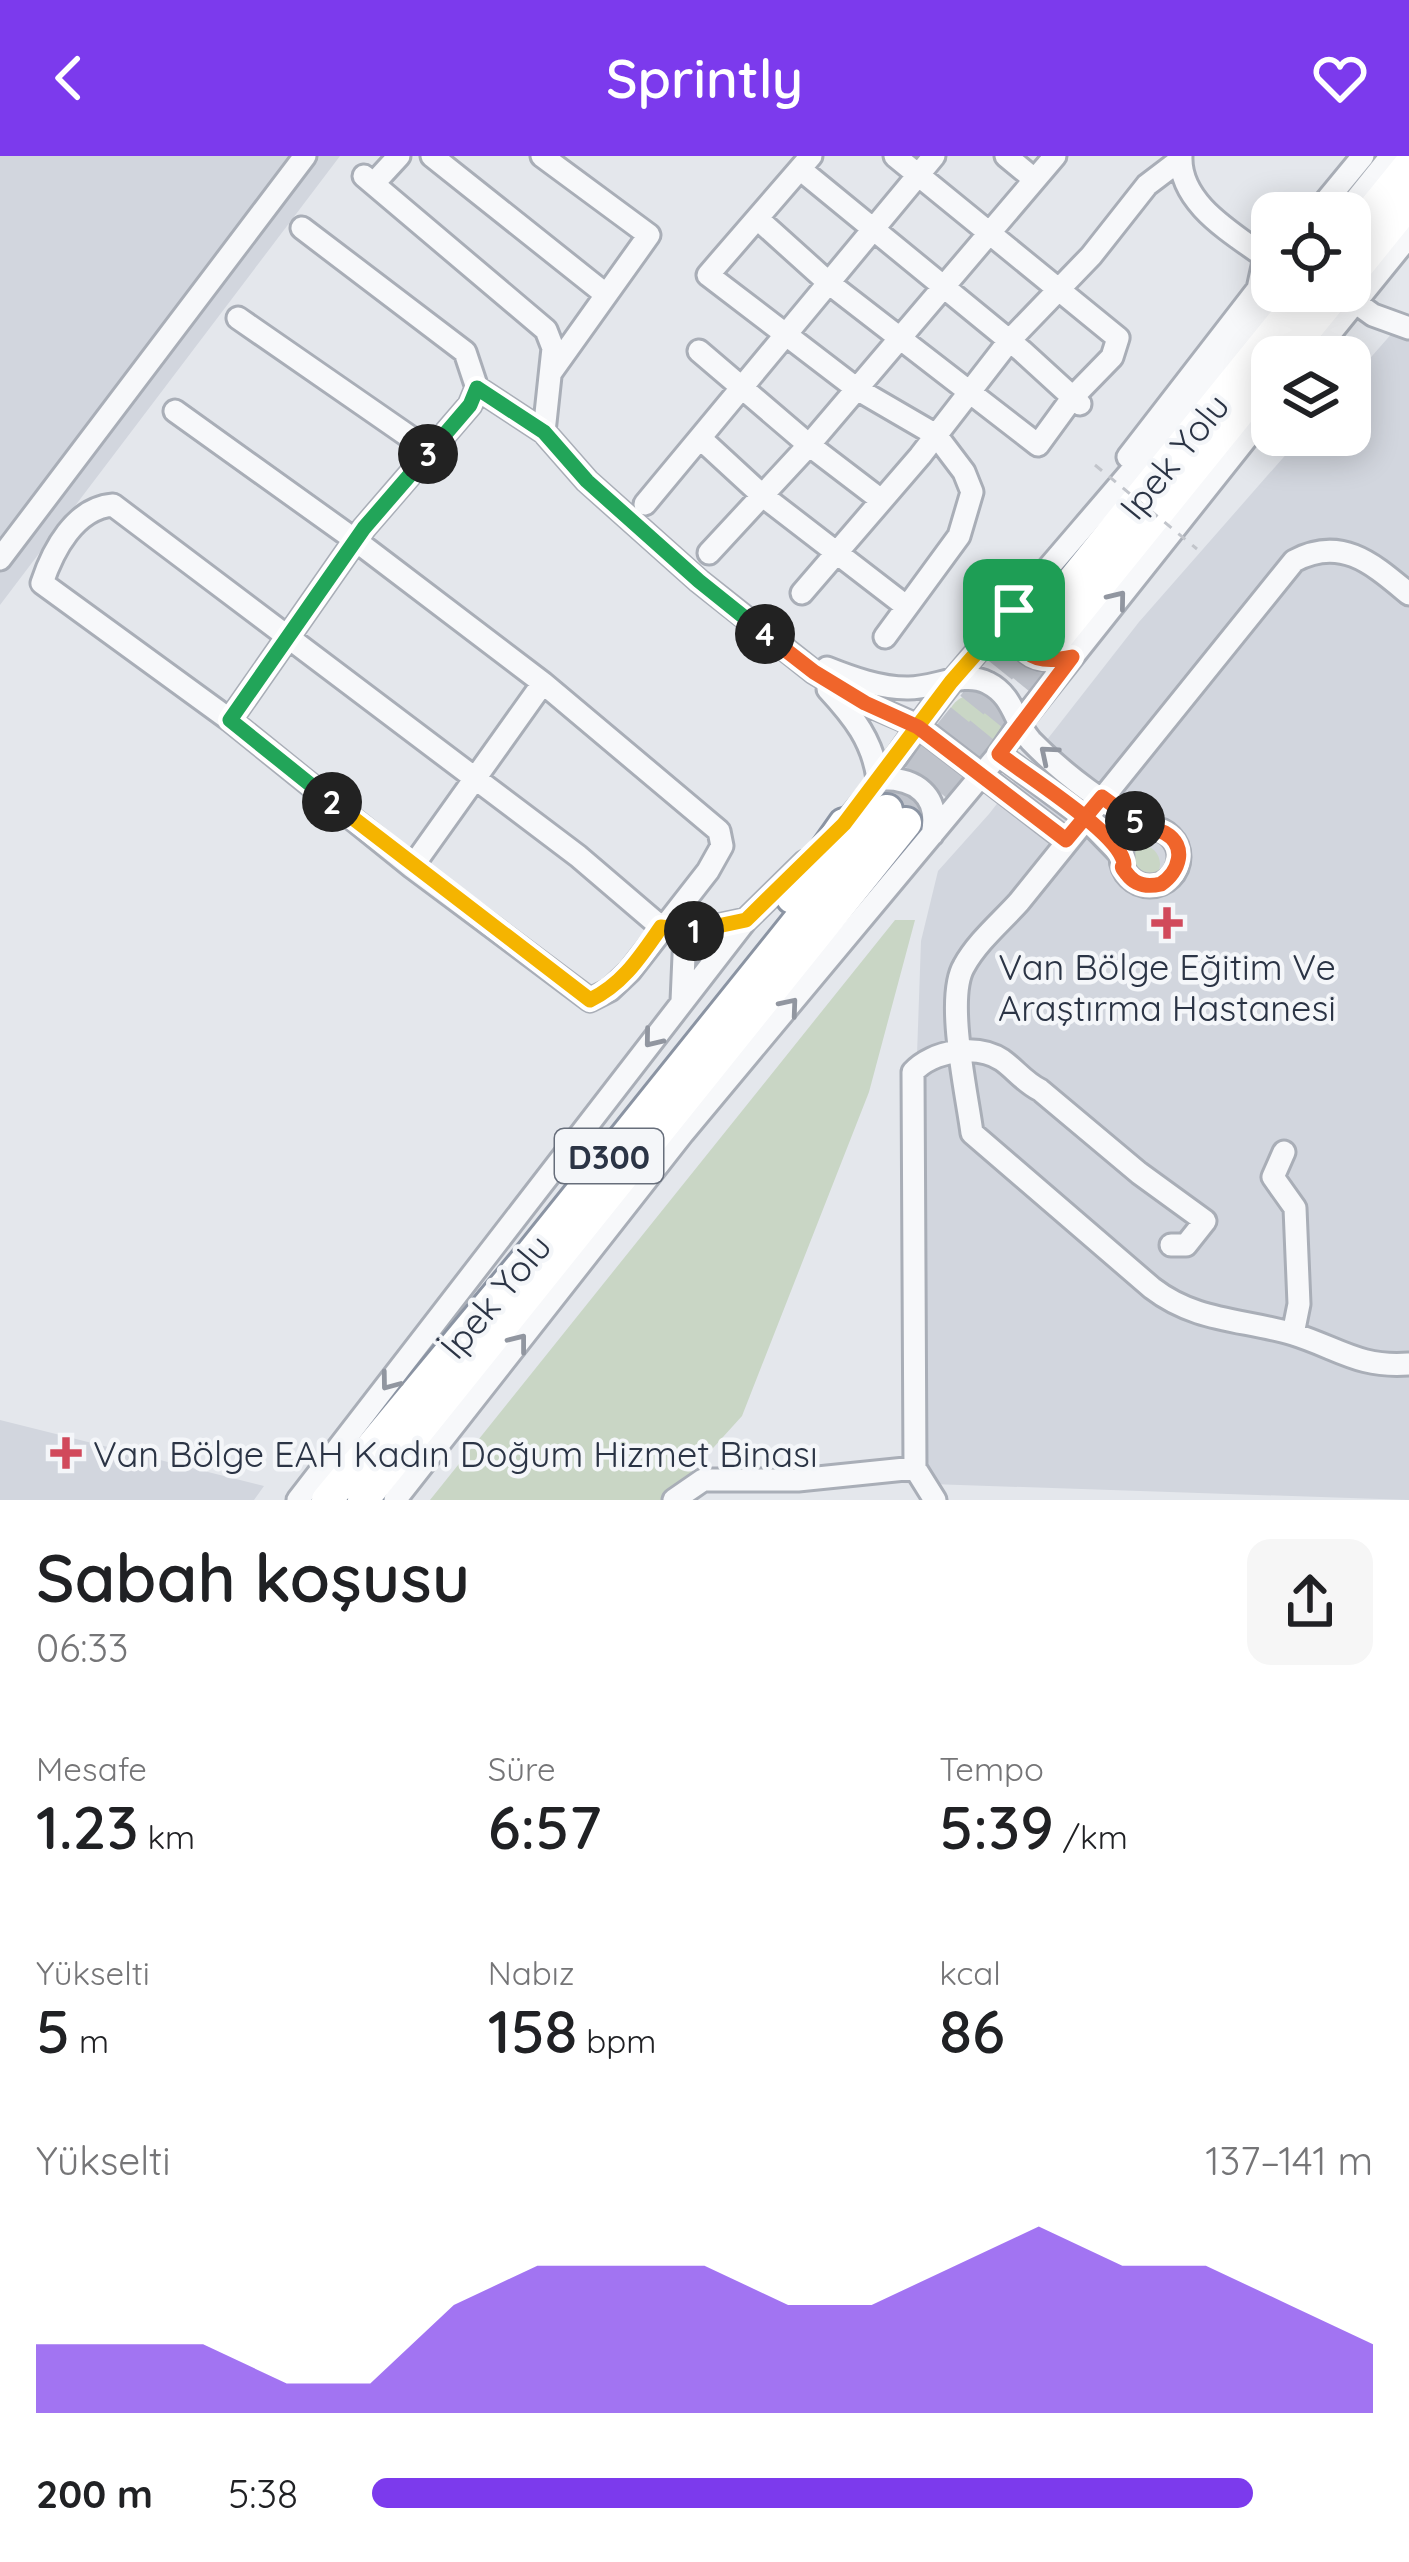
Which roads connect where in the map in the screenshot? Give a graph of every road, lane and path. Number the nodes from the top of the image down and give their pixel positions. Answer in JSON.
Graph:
{"nodes":[{"id":1,"x":305,"y":156,"type":"edge"},
{"id":2,"x":399,"y":156,"type":"edge"},
{"id":3,"x":432,"y":156,"type":"edge"},
{"id":4,"x":542,"y":156,"type":"edge"},
{"id":5,"x":895,"y":156,"type":"edge"},
{"id":6,"x":934,"y":156,"type":"edge"},
{"id":7,"x":1006,"y":156,"type":"edge"},
{"id":8,"x":1054,"y":156,"type":"edge"},
{"id":9,"x":1363,"y":156,"type":"edge"},
{"id":10,"x":1391,"y":156,"type":"edge"},
{"id":11,"x":1180,"y":158,"type":"edge"},
{"id":12,"x":806,"y":163,"type":"edge"},
{"id":13,"x":1409,"y":165,"type":"edge"},
{"id":14,"x":917,"y":176,"type":"junction"},
{"id":15,"x":1034,"y":178,"type":"junction"},
{"id":16,"x":1333,"y":192,"type":"edge"},
{"id":17,"x":1362,"y":192,"type":"edge"},
{"id":18,"x":1409,"y":203,"type":"edge"},
{"id":19,"x":1371,"y":212,"type":"edge"},
{"id":20,"x":759,"y":220,"type":"junction"},
{"id":21,"x":302,"y":228,"type":"dead end"},
{"id":22,"x":874,"y":229,"type":"junction"},
{"id":23,"x":988,"y":235,"type":"junction"},
{"id":24,"x":1409,"y":236,"type":"edge"},
{"id":25,"x":1251,"y":245,"type":"edge"},
{"id":26,"x":1371,"y":257,"type":"edge"},
{"id":27,"x":1371,"y":270,"type":"edge"},
{"id":28,"x":830,"y":284,"type":"junction"},
{"id":29,"x":944,"y":286,"type":"junction"},
{"id":30,"x":1055,"y":289,"type":"junction"},
{"id":31,"x":604,"y":293,"type":"junction"},
{"id":32,"x":1251,"y":298,"type":"edge"},
{"id":33,"x":1265,"y":312,"type":"edge"},
{"id":34,"x":1291,"y":312,"type":"edge"},
{"id":35,"x":1327,"y":312,"type":"edge"},
{"id":36,"x":1370,"y":312,"type":"edge"},
{"id":37,"x":238,"y":318,"type":"dead end"},
{"id":38,"x":1409,"y":328,"type":"edge"},
{"id":39,"x":785,"y":335,"type":"junction"},
{"id":40,"x":1304,"y":336,"type":"edge"},
{"id":41,"x":898,"y":338,"type":"junction"},
{"id":42,"x":1010,"y":340,"type":"junction"},
{"id":43,"x":699,"y":351,"type":"dead end"},
{"id":44,"x":550,"y":373,"type":"junction"},
{"id":45,"x":740,"y":385,"type":"junction"},
{"id":46,"x":477,"y":388,"type":"junction"},
{"id":47,"x":857,"y":389,"type":"junction"},
{"id":48,"x":969,"y":390,"type":"junction"},
{"id":49,"x":1251,"y":396,"type":"edge"},
{"id":50,"x":1078,"y":402,"type":"junction"},
{"id":51,"x":175,"y":411,"type":"dead end"},
{"id":52,"x":1251,"y":427,"type":"edge"},
{"id":53,"x":544,"y":432,"type":"junction"},
{"id":54,"x":937,"y":435,"type":"junction"},
{"id":55,"x":700,"y":438,"type":"junction"},
{"id":56,"x":808,"y":445,"type":"junction"},
{"id":57,"x":430,"y":451,"type":"junction"},
{"id":58,"x":1095,"y":465,"type":"dead end"},
{"id":59,"x":763,"y":496,"type":"junction"},
{"id":60,"x":881,"y":500,"type":"junction"},
{"id":61,"x":645,"y":504,"type":"dead end"},
{"id":62,"x":1092,"y":513,"type":"junction"},
{"id":63,"x":356,"y":540,"type":"junction"},
{"id":64,"x":1197,"y":549,"type":"dead end"},
{"id":65,"x":709,"y":553,"type":"dead end"},
{"id":66,"x":835,"y":553,"type":"junction"},
{"id":67,"x":0,"y":559,"type":"edge"},
{"id":68,"x":802,"y":593,"type":"dead end"},
{"id":69,"x":1409,"y":594,"type":"edge"},
{"id":70,"x":907,"y":607,"type":"junction"},
{"id":71,"x":1046,"y":631,"type":"junction"},
{"id":72,"x":288,"y":635,"type":"junction"},
{"id":73,"x":885,"y":637,"type":"dead end"},
{"id":74,"x":788,"y":651,"type":"junction"},
{"id":75,"x":814,"y":672,"type":"junction"},
{"id":76,"x":951,"y":682,"type":"junction"},
{"id":77,"x":543,"y":683,"type":"junction"},
{"id":78,"x":230,"y":720,"type":"junction"},
{"id":79,"x":1019,"y":723,"type":"junction"},
{"id":80,"x":918,"y":727,"type":"junction"},
{"id":81,"x":999,"y":754,"type":"junction"},
{"id":82,"x":982,"y":773,"type":"junction"},
{"id":83,"x":473,"y":776,"type":"junction"},
{"id":84,"x":878,"y":779,"type":"junction"},
{"id":85,"x":1102,"y":797,"type":"junction"},
{"id":86,"x":1085,"y":818,"type":"junction"},
{"id":87,"x":908,"y":823,"type":"junction"},
{"id":88,"x":844,"y":824,"type":"junction"},
{"id":89,"x":1150,"y":829,"type":"junction"},
{"id":90,"x":1066,"y":840,"type":"junction"},
{"id":91,"x":1122,"y":856,"type":"junction"},
{"id":92,"x":412,"y":867,"type":"junction"},
{"id":93,"x":746,"y":920,"type":"junction"},
{"id":94,"x":661,"y":927,"type":"junction"},
{"id":95,"x":685,"y":933,"type":"junction"},
{"id":96,"x":682,"y":1001,"type":"junction"},
{"id":97,"x":962,"y":1051,"type":"junction"},
{"id":98,"x":1284,"y":1152,"type":"dead end"},
{"id":99,"x":1171,"y":1245,"type":"dead end"},
{"id":100,"x":1293,"y":1334,"type":"junction"},
{"id":101,"x":1409,"y":1364,"type":"edge"},
{"id":102,"x":402,"y":1406,"type":"junction"},
{"id":103,"x":915,"y":1468,"type":"junction"},
{"id":104,"x":298,"y":1500,"type":"edge"},
{"id":105,"x":327,"y":1500,"type":"edge"},
{"id":106,"x":363,"y":1500,"type":"edge"},
{"id":107,"x":395,"y":1500,"type":"edge"},
{"id":108,"x":674,"y":1500,"type":"edge"},
{"id":109,"x":935,"y":1500,"type":"edge"}],
"edges":[{"from":1,"to":67,"type":"street"},
{"from":2,"to":44,"type":"street"},
{"from":3,"to":31,"type":"street"},
{"from":4,"to":31,"type":"street"},
{"from":5,"to":14,"type":"street"},
{"from":6,"to":14,"type":"street"},
{"from":7,"to":15,"type":"street"},
{"from":8,"to":15,"type":"street"},
{"from":9,"to":16,"type":"street"},
{"from":10,"to":17,"type":"street"},
{"from":11,"to":25,"type":"street"},
{"from":11,"to":30,"type":"street"},
{"from":12,"to":20,"type":"street"},
{"from":12,"to":22,"type":"street"},
{"from":13,"to":19,"type":"highway"},
{"from":14,"to":22,"type":"street"},
{"from":14,"to":23,"type":"street"},
{"from":15,"to":23,"type":"street"},
{"from":18,"to":26,"type":"highway"},
{"from":20,"to":28,"type":"street"},
{"from":20,"to":39,"type":"street"},
{"from":21,"to":46,"type":"street"},
{"from":22,"to":28,"type":"street"},
{"from":22,"to":29,"type":"street"},
{"from":23,"to":29,"type":"street"},
{"from":23,"to":30,"type":"street"},
{"from":24,"to":27,"type":"street"},
{"from":28,"to":39,"type":"street"},
{"from":28,"to":41,"type":"street"},
{"from":29,"to":41,"type":"street"},
{"from":29,"to":42,"type":"street"},
{"from":30,"to":42,"type":"street"},
{"from":30,"to":50,"type":"street"},
{"from":31,"to":44,"type":"street"},
{"from":32,"to":62,"type":"street"},
{"from":33,"to":62,"type":"street"},
{"from":34,"to":71,"type":"highway","name":"Ipek Yolu"},
{"from":35,"to":40,"type":"highway"},
{"from":36,"to":38,"type":"street"},
{"from":37,"to":57,"type":"street"},
{"from":39,"to":45,"type":"street"},
{"from":39,"to":47,"type":"street"},
{"from":41,"to":47,"type":"street"},
{"from":41,"to":48,"type":"street"},
{"from":42,"to":48,"type":"street"},
{"from":42,"to":50,"type":"street"},
{"from":43,"to":45,"type":"street"},
{"from":44,"to":53,"type":"street"},
{"from":45,"to":55,"type":"street"},
{"from":45,"to":56,"type":"street"},
{"from":46,"to":53,"type":"street"},
{"from":46,"to":57,"type":"street"},
{"from":47,"to":54,"type":"street"},
{"from":47,"to":56,"type":"street"},
{"from":48,"to":50,"type":"street"},
{"from":48,"to":54,"type":"street"},
{"from":49,"to":71,"type":"highway","name":"Ipek Yolu"},
{"from":51,"to":63,"type":"street"},
{"from":71,"to":52,"type":"street","one_way":true},
{"from":53,"to":74,"type":"street"},
{"from":54,"to":60,"type":"street"},
{"from":54,"to":70,"type":"street"},
{"from":55,"to":59,"type":"street"},
{"from":55,"to":61,"type":"street"},
{"from":56,"to":59,"type":"street"},
{"from":56,"to":60,"type":"street"},
{"from":57,"to":63,"type":"street"},
{"from":58,"to":64,"type":"path","bridge":true},
{"from":59,"to":65,"type":"street"},
{"from":59,"to":66,"type":"street"},
{"from":60,"to":66,"type":"street"},
{"from":62,"to":71,"type":"street"},
{"from":63,"to":72,"type":"street"},
{"from":63,"to":77,"type":"street"},
{"from":66,"to":68,"type":"street"},
{"from":66,"to":70,"type":"street"},
{"from":69,"to":85,"type":"street"},
{"from":70,"to":73,"type":"street"},
{"from":71,"to":76,"type":"street"},
{"from":71,"to":79,"type":"street"},
{"from":72,"to":78,"type":"street"},
{"from":72,"to":78,"type":"street"},
{"from":72,"to":83,"type":"street"},
{"from":74,"to":75,"type":"street"},
{"from":74,"to":76,"type":"street"},
{"from":75,"to":80,"type":"street"},
{"from":75,"to":84,"type":"street"},
{"from":76,"to":79,"type":"street"},
{"from":76,"to":80,"type":"street"},
{"from":77,"to":83,"type":"street"},
{"from":77,"to":94,"type":"street"},
{"from":78,"to":92,"type":"street"},
{"from":79,"to":81,"type":"street"},
{"from":85,"to":79,"type":"street","one_way":true},
{"from":80,"to":82,"type":"street"},
{"from":80,"to":84,"type":"street"},
{"from":81,"to":82,"type":"street"},
{"from":81,"to":86,"type":"street"},
{"from":82,"to":87,"type":"street"},
{"from":82,"to":90,"type":"street"},
{"from":83,"to":92,"type":"street"},
{"from":83,"to":94,"type":"street"},
{"from":84,"to":87,"type":"street"},
{"from":84,"to":88,"type":"street"},
{"from":85,"to":86,"type":"street"},
{"from":85,"to":89,"type":"street"},
{"from":86,"to":90,"type":"street"},
{"from":86,"to":91,"type":"street"},
{"from":87,"to":102,"type":"highway","name":"İpek Yolu","number":"D300"},
{"from":87,"to":106,"type":"highway","name":"İpek Yolu","number":"D300"},
{"from":107,"to":87,"type":"street","one_way":true},
{"from":88,"to":93,"type":"street"},
{"from":88,"to":102,"type":"highway"},
{"from":89,"to":91,"type":"street"},
{"from":89,"to":91,"type":"street"},
{"from":90,"to":97,"type":"street"},
{"from":92,"to":94,"type":"street"},
{"from":93,"to":95,"type":"street"},
{"from":93,"to":96,"type":"street"},
{"from":94,"to":95,"type":"street"},
{"from":95,"to":96,"type":"street"},
{"from":96,"to":104,"type":"street","one_way":true},
{"from":97,"to":99,"type":"street"},
{"from":97,"to":100,"type":"street"},
{"from":97,"to":103,"type":"street"},
{"from":98,"to":100,"type":"street"},
{"from":100,"to":101,"type":"street"},
{"from":102,"to":105,"type":"highway","name":"İpek Yolu","number":"D300"},
{"from":103,"to":108,"type":"street"},
{"from":103,"to":109,"type":"street"}]}
